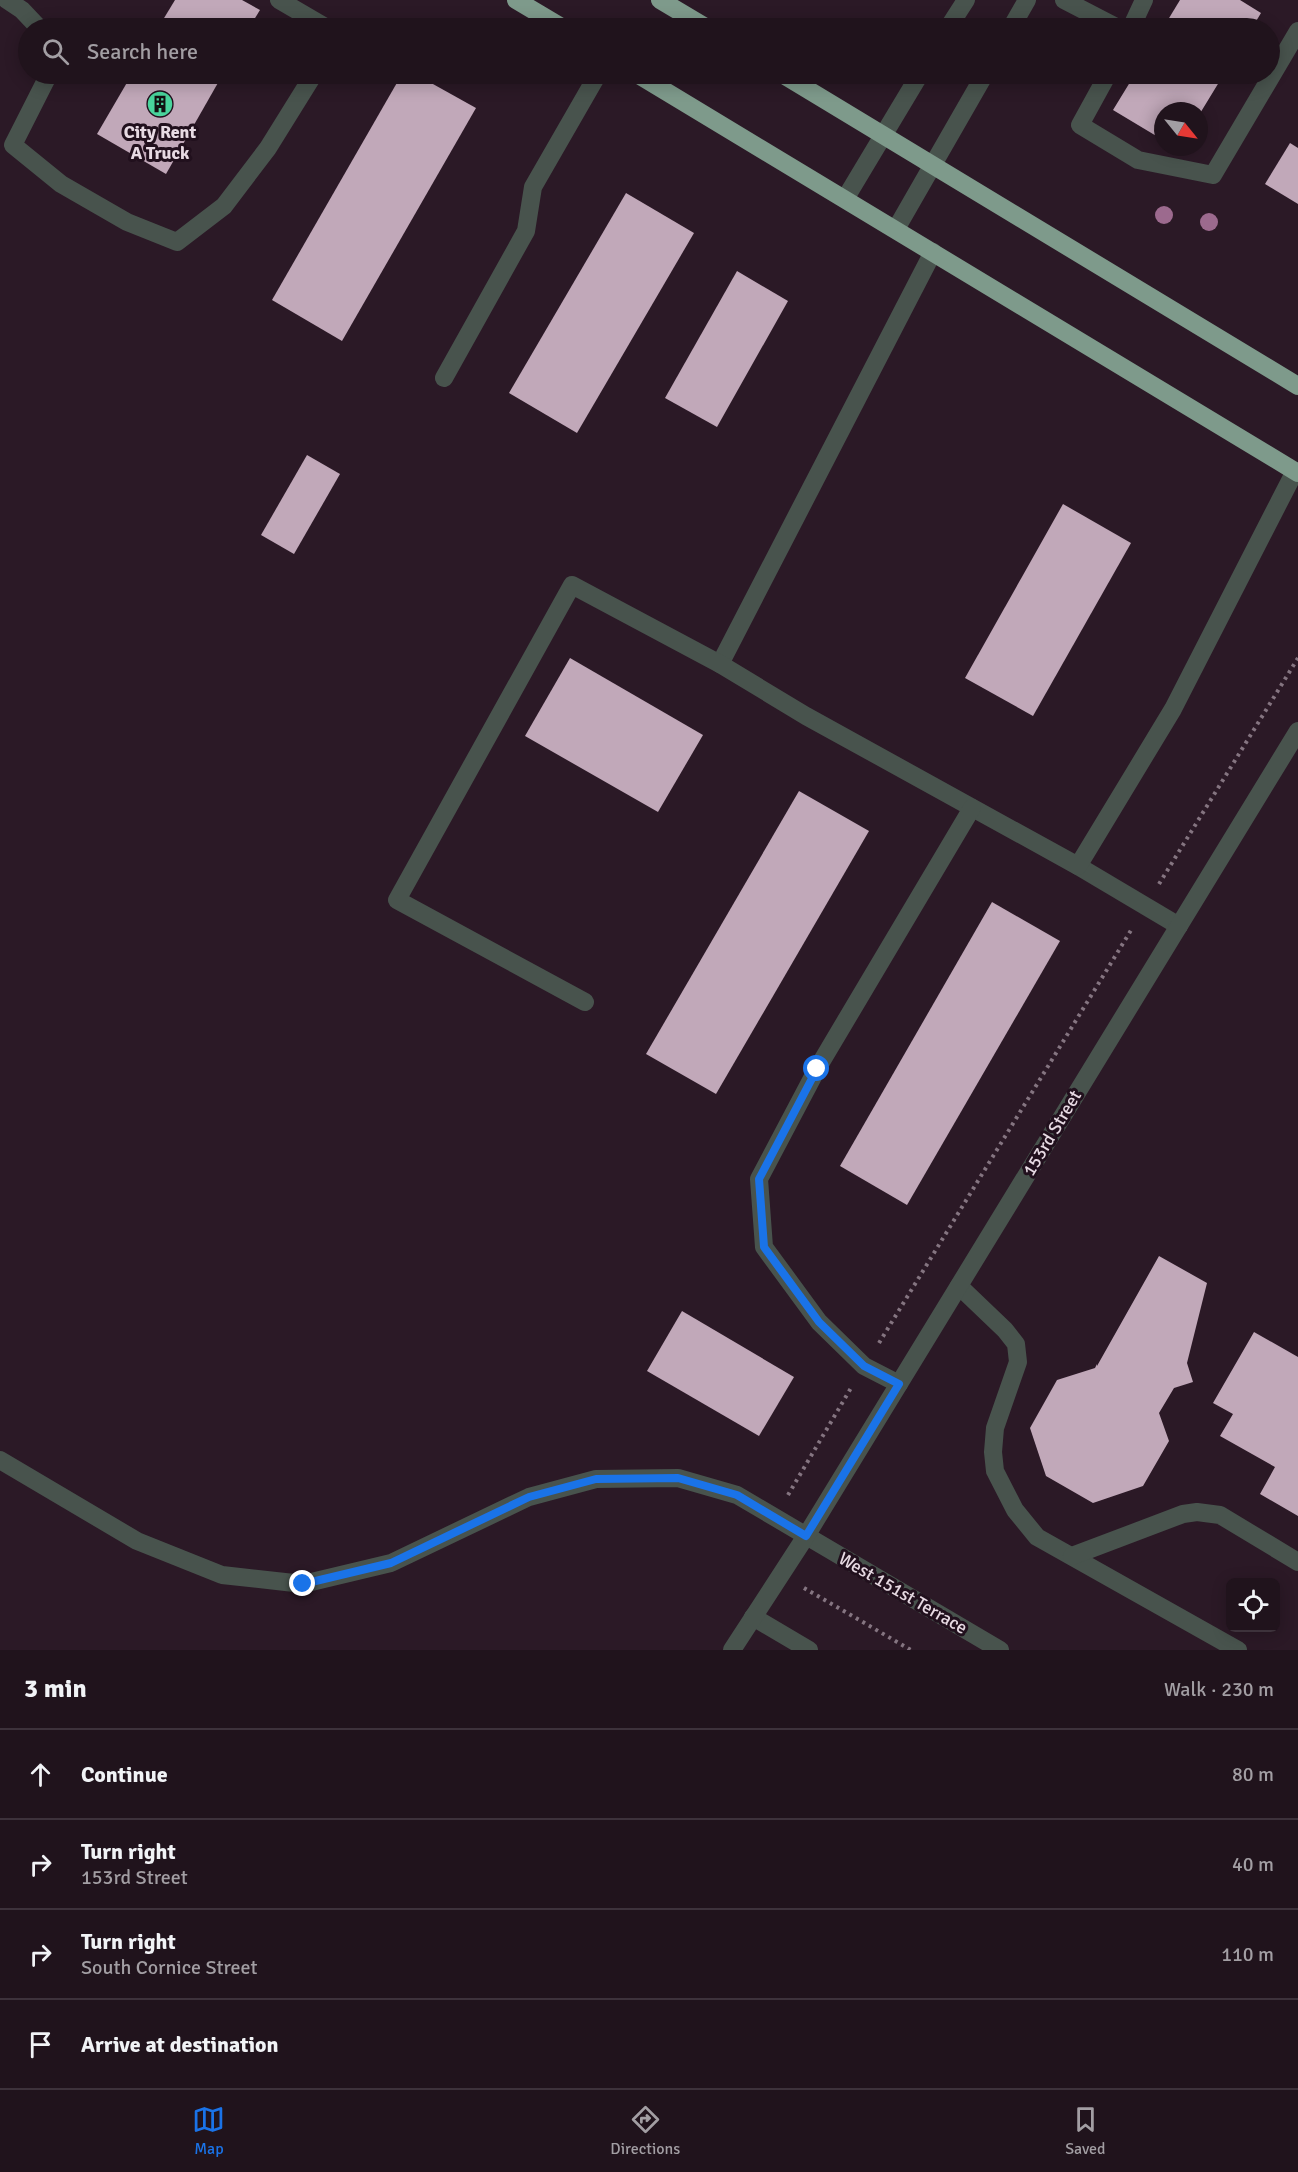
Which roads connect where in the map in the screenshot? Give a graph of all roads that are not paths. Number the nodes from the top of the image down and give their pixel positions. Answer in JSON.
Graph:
{"nodes":[{"id":1,"x":7,"y":0,"type":"edge"},
{"id":2,"x":279,"y":0,"type":"edge"},
{"id":3,"x":516,"y":0,"type":"edge"},
{"id":4,"x":660,"y":0,"type":"edge"},
{"id":5,"x":966,"y":0,"type":"edge"},
{"id":6,"x":1027,"y":0,"type":"edge"},
{"id":7,"x":1064,"y":0,"type":"edge"},
{"id":8,"x":1144,"y":0,"type":"edge"},
{"id":9,"x":30,"y":18,"type":"edge"},
{"id":10,"x":310,"y":18,"type":"edge"},
{"id":11,"x":546,"y":18,"type":"edge"},
{"id":12,"x":690,"y":18,"type":"edge"},
{"id":13,"x":954,"y":18,"type":"edge"},
{"id":14,"x":1017,"y":18,"type":"edge"},
{"id":15,"x":1099,"y":18,"type":"edge"},
{"id":16,"x":1136,"y":18,"type":"edge"},
{"id":17,"x":1298,"y":31,"type":"edge"},
{"id":18,"x":1280,"y":61,"type":"edge"},
{"id":19,"x":44,"y":84,"type":"edge"},
{"id":20,"x":308,"y":84,"type":"edge"},
{"id":21,"x":592,"y":84,"type":"edge"},
{"id":22,"x":654,"y":84,"type":"edge"},
{"id":23,"x":799,"y":84,"type":"edge"},
{"id":24,"x":914,"y":84,"type":"edge"},
{"id":25,"x":979,"y":84,"type":"edge"},
{"id":26,"x":1103,"y":84,"type":"edge"},
{"id":27,"x":1267,"y":84,"type":"edge"},
{"id":28,"x":882,"y":134,"type":"junction"},
{"id":29,"x":933,"y":165,"type":"junction"},
{"id":30,"x":845,"y":199,"type":"junction"},
{"id":31,"x":896,"y":229,"type":"junction"},
{"id":32,"x":933,"y":252,"type":"junction"},
{"id":33,"x":444,"y":378,"type":"dead end"},
{"id":34,"x":1298,"y":386,"type":"edge"},
{"id":35,"x":1296,"y":472,"type":"edge"},
{"id":36,"x":720,"y":664,"type":"junction"},
{"id":37,"x":1298,"y":730,"type":"edge"},
{"id":38,"x":972,"y":808,"type":"junction"},
{"id":39,"x":1078,"y":866,"type":"junction"},
{"id":40,"x":1179,"y":926,"type":"junction"},
{"id":41,"x":585,"y":1002,"type":"dead end"},
{"id":42,"x":958,"y":1286,"type":"junction"},
{"id":43,"x":899,"y":1384,"type":"junction"},
{"id":44,"x":0,"y":1460,"type":"edge"},
{"id":45,"x":806,"y":1536,"type":"junction"},
{"id":46,"x":1072,"y":1556,"type":"junction"},
{"id":47,"x":1298,"y":1562,"type":"edge"},
{"id":48,"x":753,"y":1617,"type":"junction"},
{"id":49,"x":732,"y":1650,"type":"edge"},
{"id":50,"x":809,"y":1650,"type":"edge"},
{"id":51,"x":1000,"y":1650,"type":"edge"},
{"id":52,"x":1238,"y":1650,"type":"edge"}],
"edges":[{"from":1,"to":9,"type":"street"},
{"from":2,"to":10,"type":"street"},
{"from":3,"to":11,"type":"highway"},
{"from":4,"to":12,"type":"highway"},
{"from":5,"to":13,"type":"street"},
{"from":6,"to":14,"type":"street"},
{"from":7,"to":15,"type":"street"},
{"from":8,"to":16,"type":"street"},
{"from":17,"to":18,"type":"street"},
{"from":19,"to":20,"type":"street"},
{"from":21,"to":33,"type":"street"},
{"from":22,"to":30,"type":"highway"},
{"from":23,"to":28,"type":"highway"},
{"from":24,"to":28,"type":"street"},
{"from":25,"to":29,"type":"street"},
{"from":26,"to":27,"type":"street"},
{"from":28,"to":29,"type":"highway"},
{"from":28,"to":30,"type":"street"},
{"from":29,"to":31,"type":"street"},
{"from":29,"to":34,"type":"highway"},
{"from":30,"to":31,"type":"highway"},
{"from":31,"to":32,"type":"highway"},
{"from":32,"to":35,"type":"highway"},
{"from":32,"to":36,"type":"street"},
{"from":35,"to":39,"type":"street"},
{"from":36,"to":38,"type":"street"},
{"from":36,"to":41,"type":"street"},
{"from":37,"to":40,"type":"street","name":"153rd Street"},
{"from":38,"to":39,"type":"street"},
{"from":38,"to":43,"type":"street"},
{"from":39,"to":40,"type":"street"},
{"from":40,"to":42,"type":"street","name":"153rd Street"},
{"from":42,"to":43,"type":"street","name":"153rd Street"},
{"from":42,"to":46,"type":"street"},
{"from":43,"to":45,"type":"street","name":"153rd Street"},
{"from":44,"to":45,"type":"street","name":"West 151st Terrace"},
{"from":45,"to":48,"type":"street","name":"153rd Street"},
{"from":45,"to":51,"type":"street","name":"West 151st Terrace"},
{"from":46,"to":47,"type":"street"},
{"from":46,"to":52,"type":"street"},
{"from":48,"to":49,"type":"street","name":"153rd Street"},
{"from":48,"to":50,"type":"street"}]}
